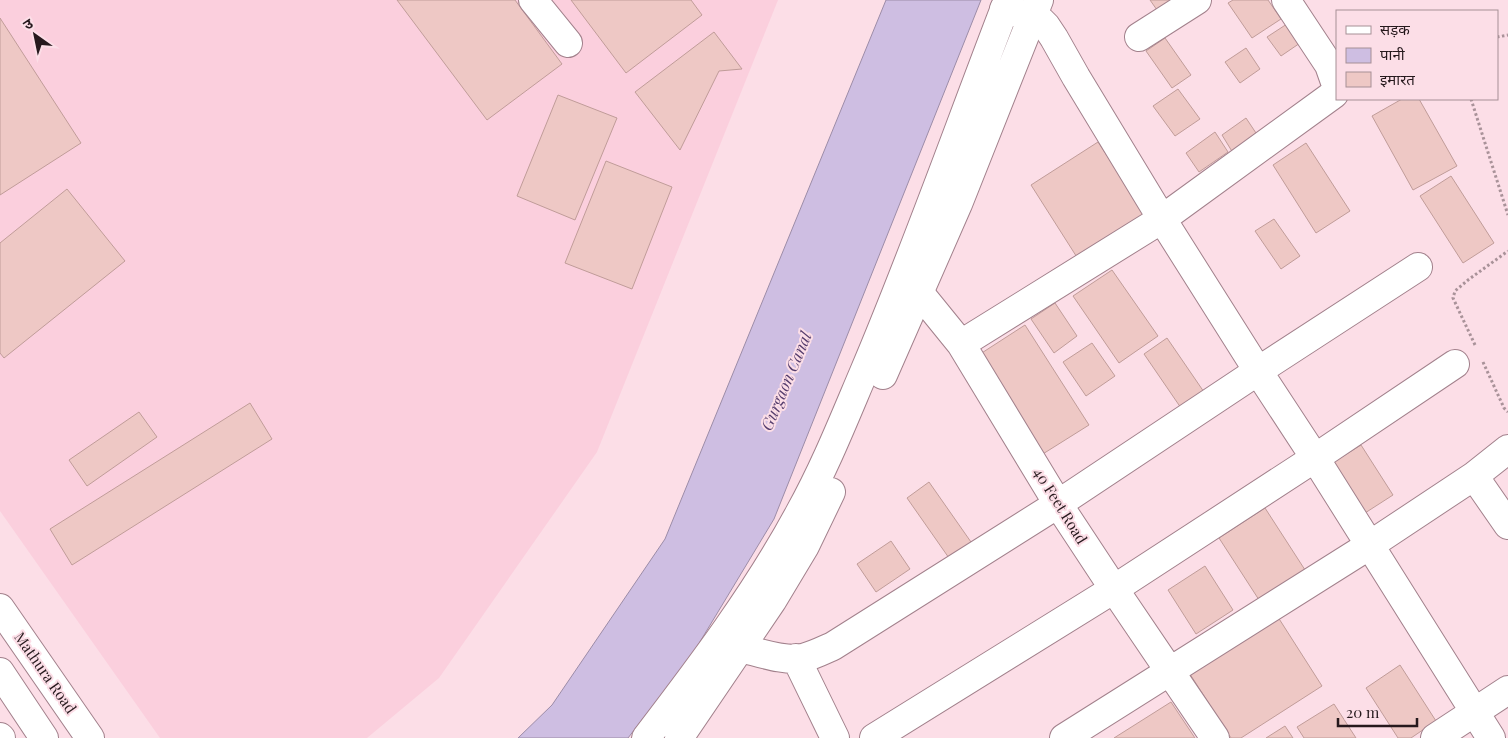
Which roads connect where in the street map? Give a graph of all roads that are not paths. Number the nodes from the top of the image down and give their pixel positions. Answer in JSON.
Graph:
{"nodes":[{"id":1,"x":533,"y":0,"type":"edge"},
{"id":2,"x":1197,"y":0,"type":"edge"},
{"id":3,"x":1286,"y":0,"type":"edge"},
{"id":4,"x":1006,"y":5,"type":"edge"},
{"id":5,"x":1035,"y":9,"type":"edge"},
{"id":6,"x":1139,"y":37,"type":"dead end"},
{"id":7,"x":568,"y":43,"type":"dead end"},
{"id":8,"x":1162,"y":219,"type":"junction"},
{"id":9,"x":1418,"y":267,"type":"dead end"},
{"id":10,"x":912,"y":283,"type":"junction"},
{"id":11,"x":960,"y":344,"type":"junction"},
{"id":12,"x":1471,"y":357,"type":"road end"},
{"id":13,"x":1258,"y":371,"type":"junction"},
{"id":14,"x":1508,"y":449,"type":"edge"},
{"id":15,"x":1315,"y":458,"type":"junction"},
{"id":16,"x":1474,"y":476,"type":"junction"},
{"id":17,"x":1058,"y":504,"type":"junction"},
{"id":18,"x":1508,"y":525,"type":"edge"},
{"id":19,"x":1370,"y":546,"type":"junction"},
{"id":20,"x":1114,"y":589,"type":"junction"},
{"id":21,"x":0,"y":608,"type":"edge"},
{"id":22,"x":740,"y":648,"type":"junction"},
{"id":23,"x":796,"y":658,"type":"junction"},
{"id":24,"x":0,"y":672,"type":"edge"},
{"id":25,"x":1170,"y":672,"type":"junction"},
{"id":26,"x":1508,"y":690,"type":"edge"},
{"id":27,"x":1474,"y":712,"type":"junction"},
{"id":28,"x":44,"y":738,"type":"edge"},
{"id":29,"x":90,"y":738,"type":"edge"},
{"id":30,"x":646,"y":738,"type":"edge"},
{"id":31,"x":679,"y":738,"type":"edge"},
{"id":32,"x":835,"y":738,"type":"edge"},
{"id":33,"x":874,"y":738,"type":"edge"},
{"id":34,"x":1064,"y":738,"type":"edge"},
{"id":35,"x":1215,"y":738,"type":"edge"},
{"id":36,"x":1435,"y":738,"type":"edge"},
{"id":37,"x":1491,"y":738,"type":"edge"}],
"edges":[{"from":1,"to":7,"type":"main road"},
{"from":2,"to":6,"type":"main road"},
{"from":3,"to":8,"type":"main road"},
{"from":4,"to":5,"type":"main road"},
{"from":4,"to":10,"type":"main road"},
{"from":5,"to":8,"type":"main road"},
{"from":5,"to":10,"type":"main road"},
{"from":8,"to":11,"type":"main road"},
{"from":8,"to":13,"type":"main road"},
{"from":9,"to":13,"type":"main road"},
{"from":10,"to":11,"type":"main road","name":"40 Feet Road"},
{"from":10,"to":22,"type":"main road"},
{"from":10,"to":30,"type":"main road"},
{"from":11,"to":17,"type":"main road","name":"40 Feet Road"},
{"from":12,"to":15,"type":"main road"},
{"from":13,"to":15,"type":"main road"},
{"from":13,"to":17,"type":"main road"},
{"from":14,"to":16,"type":"main road"},
{"from":15,"to":19,"type":"main road"},
{"from":15,"to":20,"type":"main road"},
{"from":16,"to":18,"type":"main road"},
{"from":16,"to":19,"type":"main road"},
{"from":17,"to":20,"type":"main road","name":"40 Feet Road"},
{"from":17,"to":23,"type":"main road"},
{"from":19,"to":25,"type":"main road"},
{"from":19,"to":27,"type":"main road"},
{"from":20,"to":25,"type":"main road","name":"40 Feet Road"},
{"from":20,"to":33,"type":"main road"},
{"from":21,"to":29,"type":"main road","name":"Mathura Road"},
{"from":22,"to":23,"type":"main road"},
{"from":22,"to":31,"type":"main road"},
{"from":23,"to":32,"type":"main road"},
{"from":24,"to":28,"type":"main road"},
{"from":25,"to":34,"type":"main road"},
{"from":25,"to":35,"type":"main road","name":"40 Feet Road"},
{"from":26,"to":27,"type":"main road"},
{"from":27,"to":36,"type":"main road"},
{"from":27,"to":37,"type":"main road"}]}
